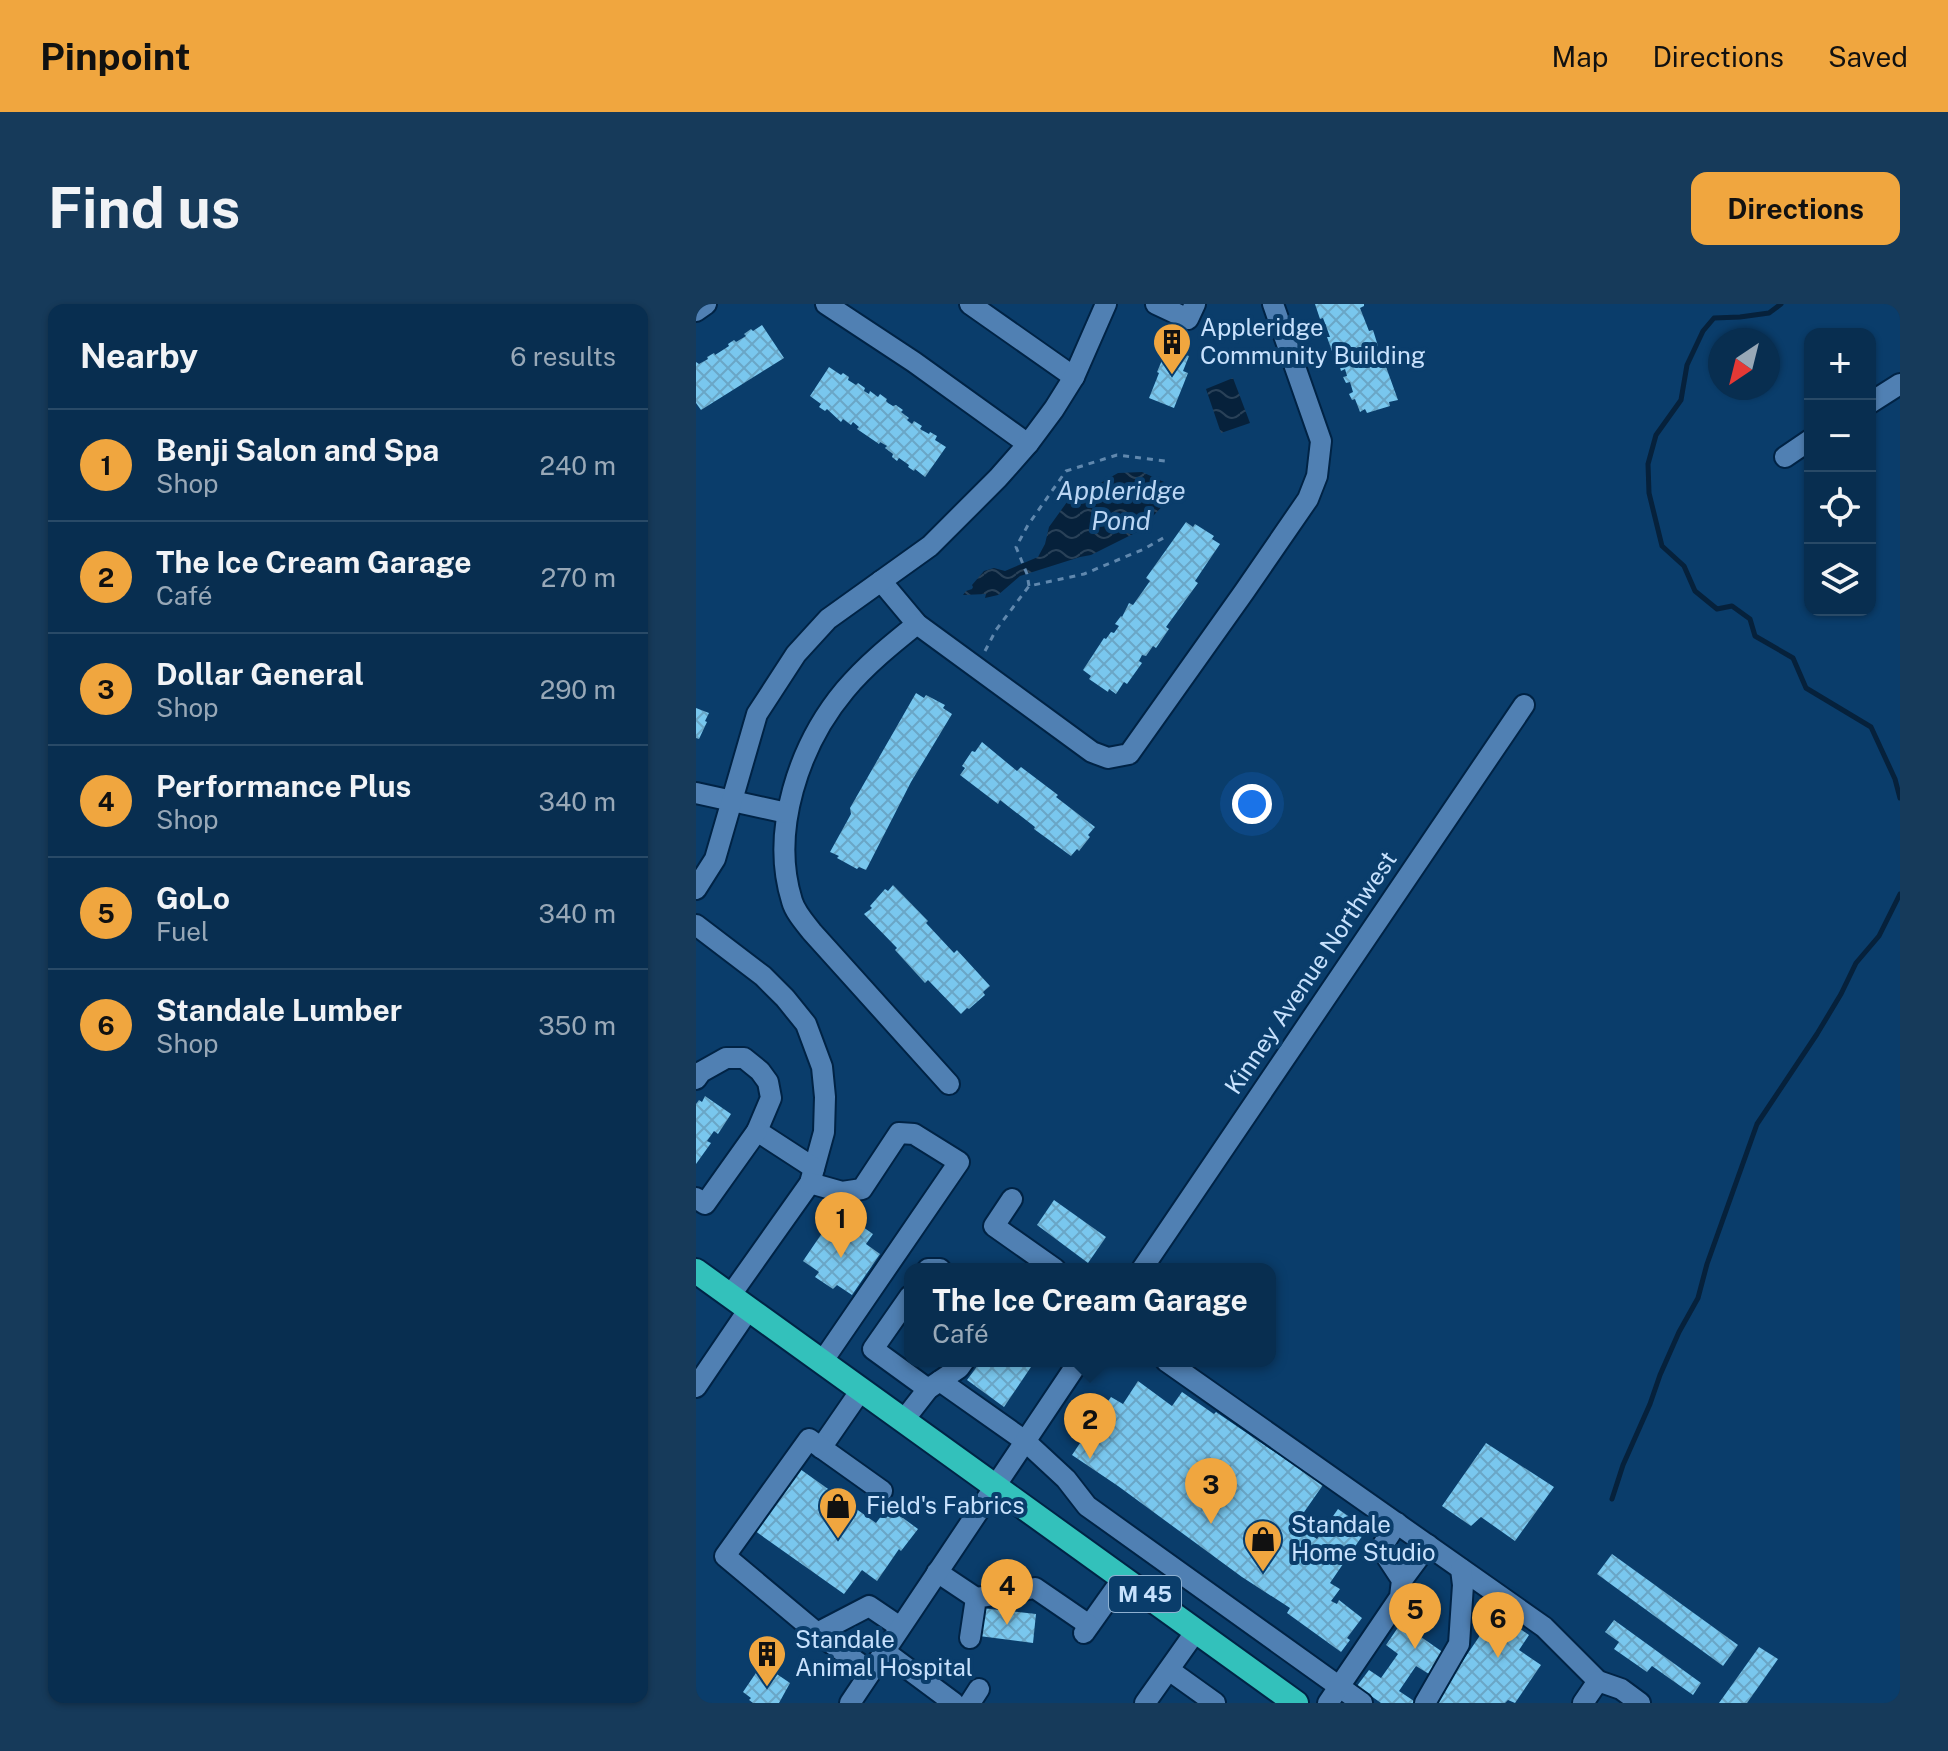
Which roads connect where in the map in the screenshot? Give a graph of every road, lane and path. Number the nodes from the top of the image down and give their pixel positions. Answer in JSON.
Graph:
{"nodes":[{"id":1,"x":706,"y":304,"type":"edge"},
{"id":2,"x":826,"y":304,"type":"edge"},
{"id":3,"x":970,"y":304,"type":"edge"},
{"id":4,"x":1106,"y":304,"type":"edge"},
{"id":5,"x":1156,"y":304,"type":"edge"},
{"id":6,"x":1195,"y":304,"type":"edge"},
{"id":7,"x":1273,"y":304,"type":"edge"},
{"id":8,"x":696,"y":311,"type":"edge"},
{"id":9,"x":1074,"y":377,"type":"junction"},
{"id":10,"x":1900,"y":384,"type":"edge"},
{"id":11,"x":1875,"y":400,"type":"edge"},
{"id":12,"x":1028,"y":444,"type":"junction"},
{"id":13,"x":1804,"y":444,"type":"edge"},
{"id":14,"x":1785,"y":457,"type":"dead end"},
{"id":15,"x":1165,"y":461,"type":"dead end"},
{"id":16,"x":1165,"y":537,"type":"dead end"},
{"id":17,"x":881,"y":581,"type":"junction"},
{"id":18,"x":1029,"y":586,"type":"junction"},
{"id":19,"x":917,"y":624,"type":"junction"},
{"id":20,"x":976,"y":668,"type":"junction"},
{"id":21,"x":1524,"y":705,"type":"dead end"},
{"id":22,"x":696,"y":793,"type":"edge"},
{"id":23,"x":731,"y":801,"type":"junction"},
{"id":24,"x":787,"y":813,"type":"junction"},
{"id":25,"x":696,"y":889,"type":"edge"},
{"id":26,"x":696,"y":925,"type":"edge"},
{"id":27,"x":696,"y":1079,"type":"edge"},
{"id":28,"x":949,"y":1084,"type":"dead end"},
{"id":29,"x":757,"y":1131,"type":"junction"},
{"id":30,"x":812,"y":1175,"type":"junction"},
{"id":31,"x":696,"y":1198,"type":"edge"},
{"id":32,"x":1012,"y":1199,"type":"dead end"},
{"id":33,"x":1046,"y":1263,"type":"edge"},
{"id":34,"x":1146,"y":1263,"type":"edge"},
{"id":35,"x":696,"y":1271,"type":"edge"},
{"id":36,"x":740,"y":1302,"type":"junction"},
{"id":37,"x":904,"y":1305,"type":"edge"},
{"id":38,"x":822,"y":1362,"type":"junction"},
{"id":39,"x":960,"y":1367,"type":"edge"},
{"id":40,"x":1075,"y":1367,"type":"edge"},
{"id":41,"x":1174,"y":1367,"type":"edge"},
{"id":42,"x":697,"y":1384,"type":"edge"},
{"id":43,"x":934,"y":1385,"type":"junction"},
{"id":44,"x":861,"y":1390,"type":"junction"},
{"id":45,"x":903,"y":1421,"type":"junction"},
{"id":46,"x":1025,"y":1441,"type":"junction"},
{"id":47,"x":821,"y":1448,"type":"junction"},
{"id":48,"x":994,"y":1486,"type":"junction"},
{"id":49,"x":882,"y":1491,"type":"dead end"},
{"id":50,"x":1397,"y":1523,"type":"junction"},
{"id":51,"x":1428,"y":1545,"type":"junction"},
{"id":52,"x":1461,"y":1569,"type":"junction"},
{"id":53,"x":937,"y":1572,"type":"junction"},
{"id":54,"x":1123,"y":1578,"type":"junction"},
{"id":55,"x":1402,"y":1580,"type":"junction"},
{"id":56,"x":976,"y":1598,"type":"junction"},
{"id":57,"x":900,"y":1627,"type":"junction"},
{"id":58,"x":1196,"y":1631,"type":"junction"},
{"id":59,"x":817,"y":1633,"type":"junction"},
{"id":60,"x":970,"y":1638,"type":"dead end"},
{"id":61,"x":884,"y":1651,"type":"junction"},
{"id":62,"x":1169,"y":1670,"type":"junction"},
{"id":63,"x":871,"y":1672,"type":"junction"},
{"id":64,"x":1598,"y":1681,"type":"junction"},
{"id":65,"x":1334,"y":1695,"type":"edge"},
{"id":66,"x":1138,"y":1701,"type":"edge"},
{"id":67,"x":850,"y":1703,"type":"edge"},
{"id":68,"x":954,"y":1703,"type":"edge"},
{"id":69,"x":1215,"y":1703,"type":"edge"},
{"id":70,"x":1296,"y":1703,"type":"edge"},
{"id":71,"x":1362,"y":1703,"type":"edge"},
{"id":72,"x":1425,"y":1703,"type":"edge"},
{"id":73,"x":1583,"y":1703,"type":"edge"},
{"id":74,"x":1640,"y":1703,"type":"edge"}],
"edges":[{"from":1,"to":8,"type":"street"},
{"from":2,"to":12,"type":"street"},
{"from":3,"to":9,"type":"street"},
{"from":4,"to":9,"type":"street"},
{"from":5,"to":6,"type":"street"},
{"from":7,"to":20,"type":"street"},
{"from":9,"to":12,"type":"street"},
{"from":10,"to":11,"type":"street"},
{"from":12,"to":17,"type":"street"},
{"from":13,"to":14,"type":"street"},
{"from":15,"to":18,"type":"path"},
{"from":16,"to":18,"type":"path"},
{"from":17,"to":19,"type":"street"},
{"from":17,"to":23,"type":"street"},
{"from":18,"to":20,"type":"path"},
{"from":19,"to":20,"type":"street"},
{"from":19,"to":24,"type":"street"},
{"from":21,"to":34,"type":"street","name":"Kinney Avenue Northwest"},
{"from":22,"to":23,"type":"street"},
{"from":23,"to":24,"type":"street"},
{"from":23,"to":25,"type":"street"},
{"from":24,"to":28,"type":"street"},
{"from":26,"to":30,"type":"street"},
{"from":27,"to":29,"type":"street"},
{"from":29,"to":30,"type":"street"},
{"from":29,"to":31,"type":"street"},
{"from":30,"to":36,"type":"street"},
{"from":30,"to":38,"type":"street"},
{"from":32,"to":33,"type":"street"},
{"from":35,"to":36,"type":"highway","number":"M 45"},
{"from":36,"to":38,"type":"highway","number":"M 45"},
{"from":36,"to":42,"type":"street"},
{"from":37,"to":43,"type":"street"},
{"from":38,"to":44,"type":"highway","number":"M 45"},
{"from":39,"to":43,"type":"street"},
{"from":40,"to":46,"type":"street"},
{"from":41,"to":50,"type":"street"},
{"from":43,"to":45,"type":"street"},
{"from":43,"to":46,"type":"street"},
{"from":44,"to":45,"type":"highway","number":"M 45"},
{"from":44,"to":47,"type":"street"},
{"from":45,"to":48,"type":"highway","number":"M 45"},
{"from":46,"to":48,"type":"street"},
{"from":46,"to":65,"type":"street"},
{"from":47,"to":49,"type":"street"},
{"from":47,"to":59,"type":"street"},
{"from":48,"to":53,"type":"street"},
{"from":48,"to":54,"type":"highway","number":"M 45"},
{"from":50,"to":51,"type":"street"},
{"from":50,"to":55,"type":"street"},
{"from":51,"to":52,"type":"street"},
{"from":51,"to":55,"type":"street"},
{"from":52,"to":64,"type":"street"},
{"from":52,"to":72,"type":"street"},
{"from":53,"to":56,"type":"street"},
{"from":53,"to":57,"type":"street"},
{"from":54,"to":56,"type":"street"},
{"from":54,"to":58,"type":"highway","number":"M 45"},
{"from":55,"to":65,"type":"street"},
{"from":56,"to":60,"type":"street"},
{"from":57,"to":59,"type":"street"},
{"from":57,"to":61,"type":"street"},
{"from":58,"to":62,"type":"street"},
{"from":58,"to":70,"type":"highway","number":"M 45"},
{"from":59,"to":63,"type":"street"},
{"from":61,"to":63,"type":"street"},
{"from":61,"to":68,"type":"street"},
{"from":62,"to":66,"type":"street"},
{"from":62,"to":69,"type":"street"},
{"from":63,"to":67,"type":"street"},
{"from":64,"to":73,"type":"street"},
{"from":64,"to":74,"type":"street"},
{"from":65,"to":71,"type":"street"}]}
